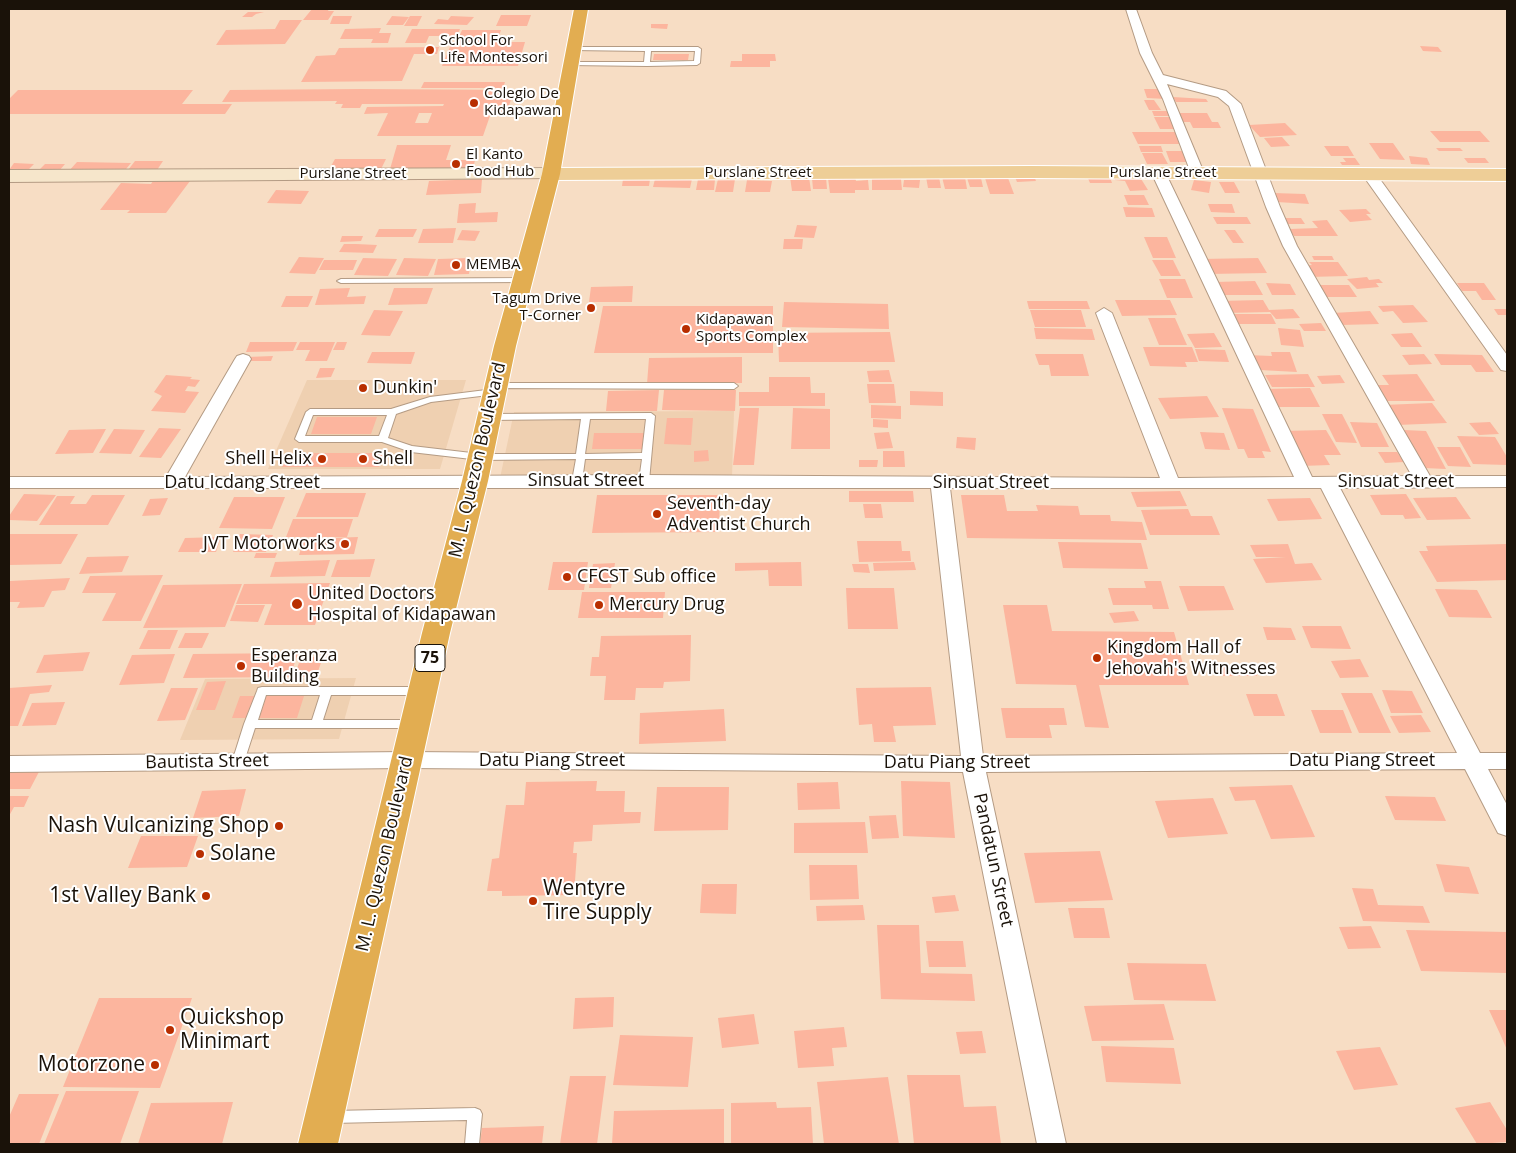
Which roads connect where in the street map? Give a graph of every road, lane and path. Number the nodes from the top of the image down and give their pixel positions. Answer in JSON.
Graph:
{"nodes":[{"id":1,"x":581,"y":9,"type":"edge"},
{"id":2,"x":1131,"y":9,"type":"edge"},
{"id":3,"x":648,"y":49,"type":"junction"},
{"id":4,"x":572,"y":56,"type":"junction"},
{"id":5,"x":647,"y":64,"type":"junction"},
{"id":6,"x":1159,"y":78,"type":"junction"},
{"id":7,"x":1197,"y":173,"type":"junction"},
{"id":8,"x":551,"y":174,"type":"junction"},
{"id":9,"x":1159,"y":174,"type":"junction"},
{"id":10,"x":1261,"y":174,"type":"junction"},
{"id":11,"x":1369,"y":174,"type":"junction"},
{"id":12,"x":1507,"y":175,"type":"edge"},
{"id":13,"x":9,"y":176,"type":"edge"},
{"id":14,"x":523,"y":280,"type":"junction"},
{"id":15,"x":342,"y":281,"type":"dead end"},
{"id":16,"x":1104,"y":312,"type":"dead end"},
{"id":17,"x":243,"y":359,"type":"dead end"},
{"id":18,"x":1507,"y":366,"type":"edge"},
{"id":19,"x":734,"y":386,"type":"dead end"},
{"id":20,"x":493,"y":398,"type":"junction"},
{"id":21,"x":392,"y":412,"type":"junction"},
{"id":22,"x":586,"y":416,"type":"junction"},
{"id":23,"x":383,"y":439,"type":"junction"},
{"id":24,"x":581,"y":456,"type":"junction"},
{"id":25,"x":646,"y":456,"type":"junction"},
{"id":26,"x":478,"y":469,"type":"junction"},
{"id":27,"x":577,"y":481,"type":"junction"},
{"id":28,"x":644,"y":481,"type":"junction"},
{"id":29,"x":1507,"y":481,"type":"edge"},
{"id":30,"x":1305,"y":482,"type":"junction"},
{"id":31,"x":1424,"y":482,"type":"junction"},
{"id":32,"x":9,"y":483,"type":"edge"},
{"id":33,"x":172,"y":483,"type":"junction"},
{"id":34,"x":940,"y":483,"type":"junction"},
{"id":35,"x":1328,"y":483,"type":"junction"},
{"id":36,"x":1171,"y":484,"type":"junction"},
{"id":37,"x":327,"y":691,"type":"junction"},
{"id":38,"x":423,"y":691,"type":"junction"},
{"id":39,"x":250,"y":724,"type":"junction"},
{"id":40,"x":316,"y":724,"type":"junction"},
{"id":41,"x":414,"y":724,"type":"junction"},
{"id":42,"x":406,"y":760,"type":"junction"},
{"id":43,"x":1472,"y":761,"type":"junction"},
{"id":44,"x":1507,"y":761,"type":"edge"},
{"id":45,"x":238,"y":762,"type":"junction"},
{"id":46,"x":9,"y":764,"type":"edge"},
{"id":47,"x":973,"y":764,"type":"junction"},
{"id":48,"x":1507,"y":828,"type":"edge"},
{"id":49,"x":321,"y":1130,"type":"edge"},
{"id":50,"x":472,"y":1144,"type":"edge"},
{"id":51,"x":1052,"y":1144,"type":"edge"}],
"edges":[{"from":1,"to":4,"type":"highway","name":"M. L. Quezon Boulevard","number":"75"},
{"from":2,"to":6,"type":"street"},
{"from":3,"to":4,"type":"lane"},
{"from":3,"to":5,"type":"lane"},
{"from":3,"to":5,"type":"lane"},
{"from":4,"to":5,"type":"lane"},
{"from":4,"to":8,"type":"highway","name":"M. L. Quezon Boulevard","number":"75"},
{"from":6,"to":7,"type":"street"},
{"from":6,"to":10,"type":"street"},
{"from":7,"to":9,"type":"main road","name":"Purslane Street"},
{"from":7,"to":10,"type":"main road","name":"Purslane Street"},
{"from":8,"to":9,"type":"main road","name":"Purslane Street"},
{"from":8,"to":13,"type":"street","name":"Purslane Street"},
{"from":8,"to":14,"type":"highway","name":"M. L. Quezon Boulevard","number":"75"},
{"from":9,"to":30,"type":"street"},
{"from":10,"to":11,"type":"main road","name":"Purslane Street"},
{"from":10,"to":31,"type":"street"},
{"from":11,"to":12,"type":"main road","name":"Purslane Street"},
{"from":11,"to":18,"type":"street"},
{"from":14,"to":15,"type":"lane"},
{"from":14,"to":20,"type":"highway","name":"M. L. Quezon Boulevard","number":"75"},
{"from":16,"to":36,"type":"street"},
{"from":17,"to":33,"type":"street"},
{"from":19,"to":20,"type":"lane"},
{"from":20,"to":21,"type":"lane"},
{"from":20,"to":22,"type":"lane"},
{"from":20,"to":26,"type":"highway","name":"M. L. Quezon Boulevard","number":"75"},
{"from":21,"to":23,"type":"lane"},
{"from":21,"to":23,"type":"lane"},
{"from":22,"to":24,"type":"lane"},
{"from":22,"to":25,"type":"lane"},
{"from":23,"to":26,"type":"lane"},
{"from":24,"to":25,"type":"lane"},
{"from":24,"to":26,"type":"lane"},
{"from":24,"to":27,"type":"lane"},
{"from":25,"to":28,"type":"lane"},
{"from":26,"to":27,"type":"street","name":"Sinsuat Street"},
{"from":26,"to":33,"type":"street","name":"Datu Icdang Street"},
{"from":26,"to":38,"type":"highway","name":"M. L. Quezon Boulevard","number":"75"},
{"from":27,"to":28,"type":"street","name":"Sinsuat Street"},
{"from":28,"to":34,"type":"street","name":"Sinsuat Street"},
{"from":29,"to":31,"type":"street","name":"Sinsuat Street"},
{"from":30,"to":35,"type":"street","name":"Sinsuat Street"},
{"from":30,"to":36,"type":"street","name":"Sinsuat Street"},
{"from":31,"to":35,"type":"street","name":"Sinsuat Street"},
{"from":32,"to":33,"type":"street","name":"Datu Icdang Street"},
{"from":34,"to":36,"type":"street","name":"Sinsuat Street"},
{"from":34,"to":47,"type":"street","name":"Pandatun Street"},
{"from":35,"to":43,"type":"street"},
{"from":37,"to":38,"type":"lane"},
{"from":37,"to":39,"type":"lane"},
{"from":37,"to":40,"type":"lane"},
{"from":38,"to":41,"type":"highway","name":"M. L. Quezon Boulevard","number":"75"},
{"from":39,"to":40,"type":"lane"},
{"from":39,"to":45,"type":"lane"},
{"from":40,"to":41,"type":"lane"},
{"from":41,"to":42,"type":"highway","name":"M. L. Quezon Boulevard","number":"75"},
{"from":42,"to":45,"type":"street","name":"Bautista Street"},
{"from":42,"to":47,"type":"street","name":"Datu Piang Street"},
{"from":42,"to":49,"type":"highway","name":"M. L. Quezon Boulevard","number":"75"},
{"from":43,"to":44,"type":"street","name":"Datu Piang Street"},
{"from":43,"to":47,"type":"street","name":"Datu Piang Street"},
{"from":43,"to":48,"type":"street"},
{"from":45,"to":46,"type":"street","name":"Bautista Street"},
{"from":47,"to":51,"type":"street","name":"Pandatun Street"},
{"from":49,"to":50,"type":"lane"}]}
